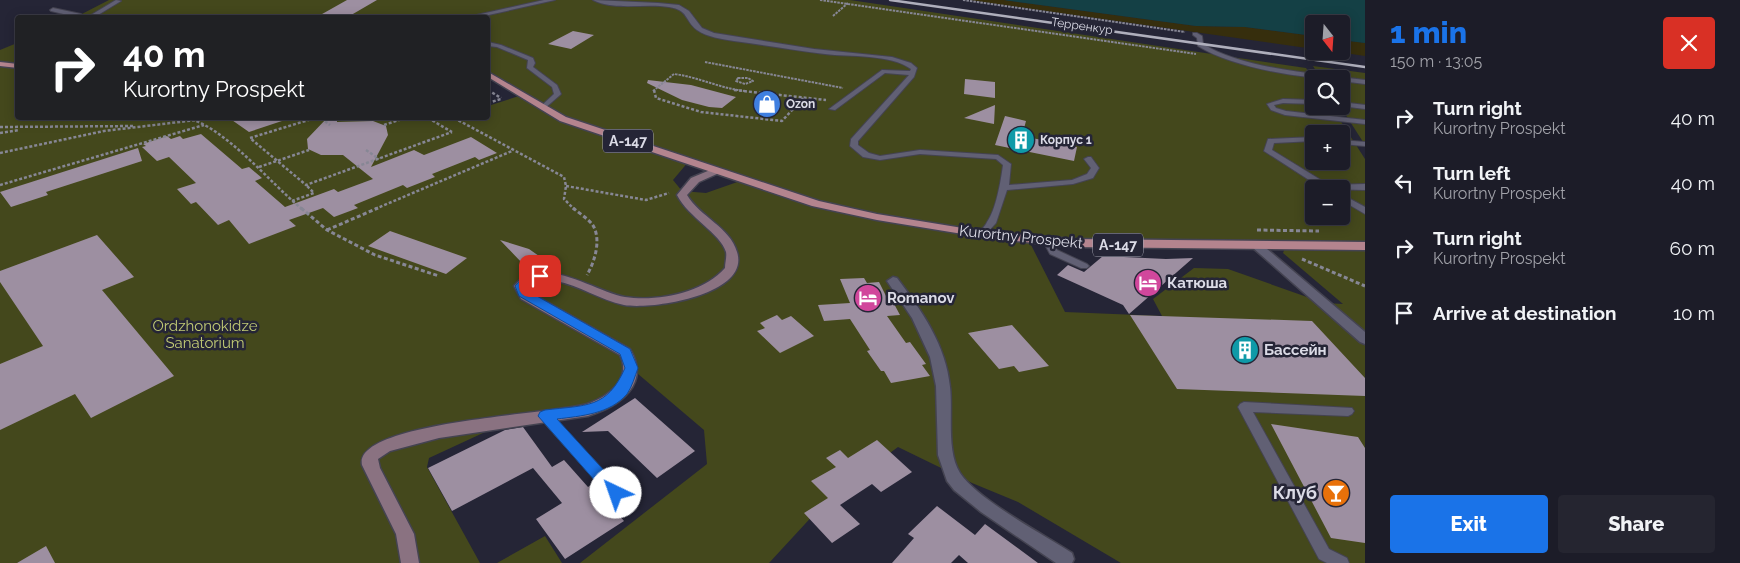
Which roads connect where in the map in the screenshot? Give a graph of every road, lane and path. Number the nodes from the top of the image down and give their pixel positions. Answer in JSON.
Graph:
{"nodes":[{"id":1,"x":552,"y":0,"type":"edge"},
{"id":2,"x":596,"y":0,"type":"edge"},
{"id":3,"x":820,"y":0,"type":"edge"},
{"id":4,"x":963,"y":0,"type":"edge"},
{"id":5,"x":118,"y":1,"type":"edge"},
{"id":6,"x":848,"y":3,"type":"dead end"},
{"id":7,"x":845,"y":5,"type":"junction"},
{"id":8,"x":53,"y":10,"type":"dead end"},
{"id":9,"x":85,"y":10,"type":"dead end"},
{"id":10,"x":75,"y":15,"type":"edge"},
{"id":11,"x":80,"y":15,"type":"edge"},
{"id":12,"x":93,"y":15,"type":"edge"},
{"id":13,"x":480,"y":15,"type":"edge"},
{"id":14,"x":833,"y":16,"type":"dead end"},
{"id":15,"x":1195,"y":34,"type":"joint"},
{"id":16,"x":490,"y":44,"type":"edge"},
{"id":17,"x":1202,"y":55,"type":"dead end"},
{"id":18,"x":705,"y":62,"type":"dead end"},
{"id":19,"x":0,"y":64,"type":"edge"},
{"id":20,"x":15,"y":66,"type":"edge"},
{"id":21,"x":754,"y":71,"type":"junction"},
{"id":22,"x":912,"y":73,"type":"junction"},
{"id":23,"x":1305,"y":73,"type":"edge"},
{"id":24,"x":490,"y":75,"type":"edge"},
{"id":25,"x":747,"y":77,"type":"junction"},
{"id":26,"x":1350,"y":80,"type":"edge"},
{"id":27,"x":1365,"y":82,"type":"edge"},
{"id":28,"x":741,"y":84,"type":"junction"},
{"id":29,"x":734,"y":90,"type":"junction"},
{"id":30,"x":490,"y":91,"type":"edge"},
{"id":31,"x":858,"y":91,"type":"junction"},
{"id":32,"x":803,"y":98,"type":"junction"},
{"id":33,"x":843,"y":99,"type":"junction"},
{"id":34,"x":490,"y":102,"type":"edge"},
{"id":35,"x":1305,"y":102,"type":"edge"},
{"id":36,"x":1350,"y":105,"type":"edge"},
{"id":37,"x":1365,"y":107,"type":"edge"},
{"id":38,"x":542,"y":108,"type":"junction"},
{"id":39,"x":833,"y":109,"type":"dead end"},
{"id":40,"x":196,"y":120,"type":"edge"},
{"id":41,"x":204,"y":120,"type":"edge"},
{"id":42,"x":308,"y":120,"type":"edge"},
{"id":43,"x":324,"y":120,"type":"edge"},
{"id":44,"x":399,"y":120,"type":"edge"},
{"id":45,"x":431,"y":120,"type":"edge"},
{"id":46,"x":458,"y":120,"type":"edge"},
{"id":47,"x":200,"y":121,"type":"junction"},
{"id":48,"x":1365,"y":122,"type":"edge"},
{"id":49,"x":150,"y":125,"type":"junction"},
{"id":50,"x":204,"y":125,"type":"junction"},
{"id":51,"x":330,"y":125,"type":"dead end"},
{"id":52,"x":384,"y":125,"type":"dead end"},
{"id":53,"x":0,"y":128,"type":"edge"},
{"id":54,"x":28,"y":129,"type":"junction"},
{"id":55,"x":0,"y":133,"type":"edge"},
{"id":56,"x":1305,"y":139,"type":"edge"},
{"id":57,"x":1350,"y":143,"type":"edge"},
{"id":58,"x":1365,"y":144,"type":"edge"},
{"id":59,"x":309,"y":150,"type":"dead end"},
{"id":60,"x":366,"y":150,"type":"dead end"},
{"id":61,"x":513,"y":151,"type":"junction"},
{"id":62,"x":0,"y":153,"type":"edge"},
{"id":63,"x":380,"y":159,"type":"junction"},
{"id":64,"x":1088,"y":159,"type":"dead end"},
{"id":65,"x":278,"y":161,"type":"junction"},
{"id":66,"x":259,"y":168,"type":"junction"},
{"id":67,"x":716,"y":171,"type":"junction"},
{"id":68,"x":1315,"y":180,"type":"edge"},
{"id":69,"x":0,"y":184,"type":"edge"},
{"id":70,"x":306,"y":186,"type":"junction"},
{"id":71,"x":566,"y":186,"type":"junction"},
{"id":72,"x":1365,"y":186,"type":"edge"},
{"id":73,"x":1350,"y":187,"type":"edge"},
{"id":74,"x":1004,"y":188,"type":"junction"},
{"id":75,"x":682,"y":195,"type":"junction"},
{"id":76,"x":292,"y":201,"type":"junction"},
{"id":77,"x":1350,"y":202,"type":"edge"},
{"id":78,"x":1365,"y":211,"type":"edge"},
{"id":79,"x":327,"y":230,"type":"junction"},
{"id":80,"x":981,"y":234,"type":"junction"},
{"id":81,"x":1048,"y":241,"type":"junction"},
{"id":82,"x":1256,"y":245,"type":"junction"},
{"id":83,"x":1365,"y":246,"type":"edge"},
{"id":84,"x":1294,"y":255,"type":"dead end"},
{"id":85,"x":1084,"y":266,"type":"dead end"},
{"id":86,"x":438,"y":276,"type":"dead end"},
{"id":87,"x":893,"y":281,"type":"dead end"},
{"id":88,"x":581,"y":284,"type":"junction"},
{"id":89,"x":1365,"y":286,"type":"edge"},
{"id":90,"x":1365,"y":339,"type":"edge"},
{"id":91,"x":1348,"y":411,"type":"dead end"},
{"id":92,"x":545,"y":416,"type":"junction"},
{"id":93,"x":616,"y":493,"type":"dead end"},
{"id":94,"x":1067,"y":562,"type":"edge"},
{"id":95,"x":410,"y":563,"type":"edge"},
{"id":96,"x":1342,"y":563,"type":"edge"}],
"edges":[{"from":1,"to":13,"type":"lane"},
{"from":2,"to":22,"type":"lane"},
{"from":3,"to":7,"type":"path","name":"Терренкур"},
{"from":4,"to":15,"type":"path"},
{"from":5,"to":12,"type":"lane"},
{"from":6,"to":7,"type":"path"},
{"from":7,"to":14,"type":"path"},
{"from":7,"to":17,"type":"path","name":"Терренкур"},
{"from":8,"to":10,"type":"lane"},
{"from":9,"to":11,"type":"lane"},
{"from":15,"to":23,"type":"lane"},
{"from":16,"to":38,"type":"lane"},
{"from":18,"to":21,"type":"path"},
{"from":19,"to":20,"type":"main road"},
{"from":21,"to":25,"type":"path"},
{"from":21,"to":31,"type":"path"},
{"from":22,"to":31,"type":"lane"},
{"from":22,"to":74,"type":"lane"},
{"from":24,"to":38,"type":"main road","name":"Kurortny Prospekt","number":"А-147"},
{"from":25,"to":28,"type":"path"},
{"from":25,"to":28,"type":"path"},
{"from":26,"to":27,"type":"lane"},
{"from":28,"to":29,"type":"path"},
{"from":29,"to":32,"type":"path"},
{"from":29,"to":32,"type":"path"},
{"from":30,"to":34,"type":"path"},
{"from":31,"to":33,"type":"lane"},
{"from":32,"to":33,"type":"path"},
{"from":33,"to":39,"type":"lane"},
{"from":35,"to":48,"type":"lane"},
{"from":36,"to":37,"type":"lane"},
{"from":38,"to":67,"type":"main road","name":"Kurortny Prospekt","number":"А-147"},
{"from":40,"to":47,"type":"path"},
{"from":41,"to":47,"type":"path"},
{"from":42,"to":65,"type":"path"},
{"from":43,"to":51,"type":"path"},
{"from":44,"to":52,"type":"path"},
{"from":45,"to":63,"type":"path"},
{"from":46,"to":61,"type":"path"},
{"from":47,"to":49,"type":"path"},
{"from":47,"to":50,"type":"path"},
{"from":49,"to":54,"type":"path"},
{"from":49,"to":62,"type":"path"},
{"from":50,"to":66,"type":"path"},
{"from":50,"to":69,"type":"path"},
{"from":53,"to":54,"type":"path"},
{"from":54,"to":55,"type":"path"},
{"from":56,"to":68,"type":"lane"},
{"from":57,"to":58,"type":"lane"},
{"from":59,"to":65,"type":"path"},
{"from":60,"to":63,"type":"path"},
{"from":61,"to":71,"type":"path"},
{"from":61,"to":79,"type":"path"},
{"from":63,"to":70,"type":"path"},
{"from":64,"to":74,"type":"lane"},
{"from":65,"to":66,"type":"path"},
{"from":65,"to":70,"type":"path"},
{"from":66,"to":76,"type":"path"},
{"from":67,"to":75,"type":"street"},
{"from":67,"to":80,"type":"main road","name":"Kurortny Prospekt","number":"А-147"},
{"from":70,"to":76,"type":"path"},
{"from":71,"to":75,"type":"path"},
{"from":71,"to":88,"type":"path"},
{"from":72,"to":73,"type":"lane"},
{"from":74,"to":80,"type":"lane"},
{"from":75,"to":88,"type":"street"},
{"from":76,"to":79,"type":"path"},
{"from":77,"to":78,"type":"lane"},
{"from":79,"to":86,"type":"path"},
{"from":80,"to":81,"type":"main road","name":"Kurortny Prospekt","number":"А-147"},
{"from":81,"to":82,"type":"main road","name":"Kurortny Prospekt","number":"А-147"},
{"from":81,"to":85,"type":"lane"},
{"from":82,"to":83,"type":"main road","name":"Kurortny Prospekt","number":"А-147"},
{"from":82,"to":90,"type":"street"},
{"from":84,"to":89,"type":"path"},
{"from":87,"to":94,"type":"street"},
{"from":88,"to":92,"type":"street"},
{"from":91,"to":96,"type":"lane"},
{"from":92,"to":93,"type":"lane"},
{"from":92,"to":95,"type":"street"}]}
